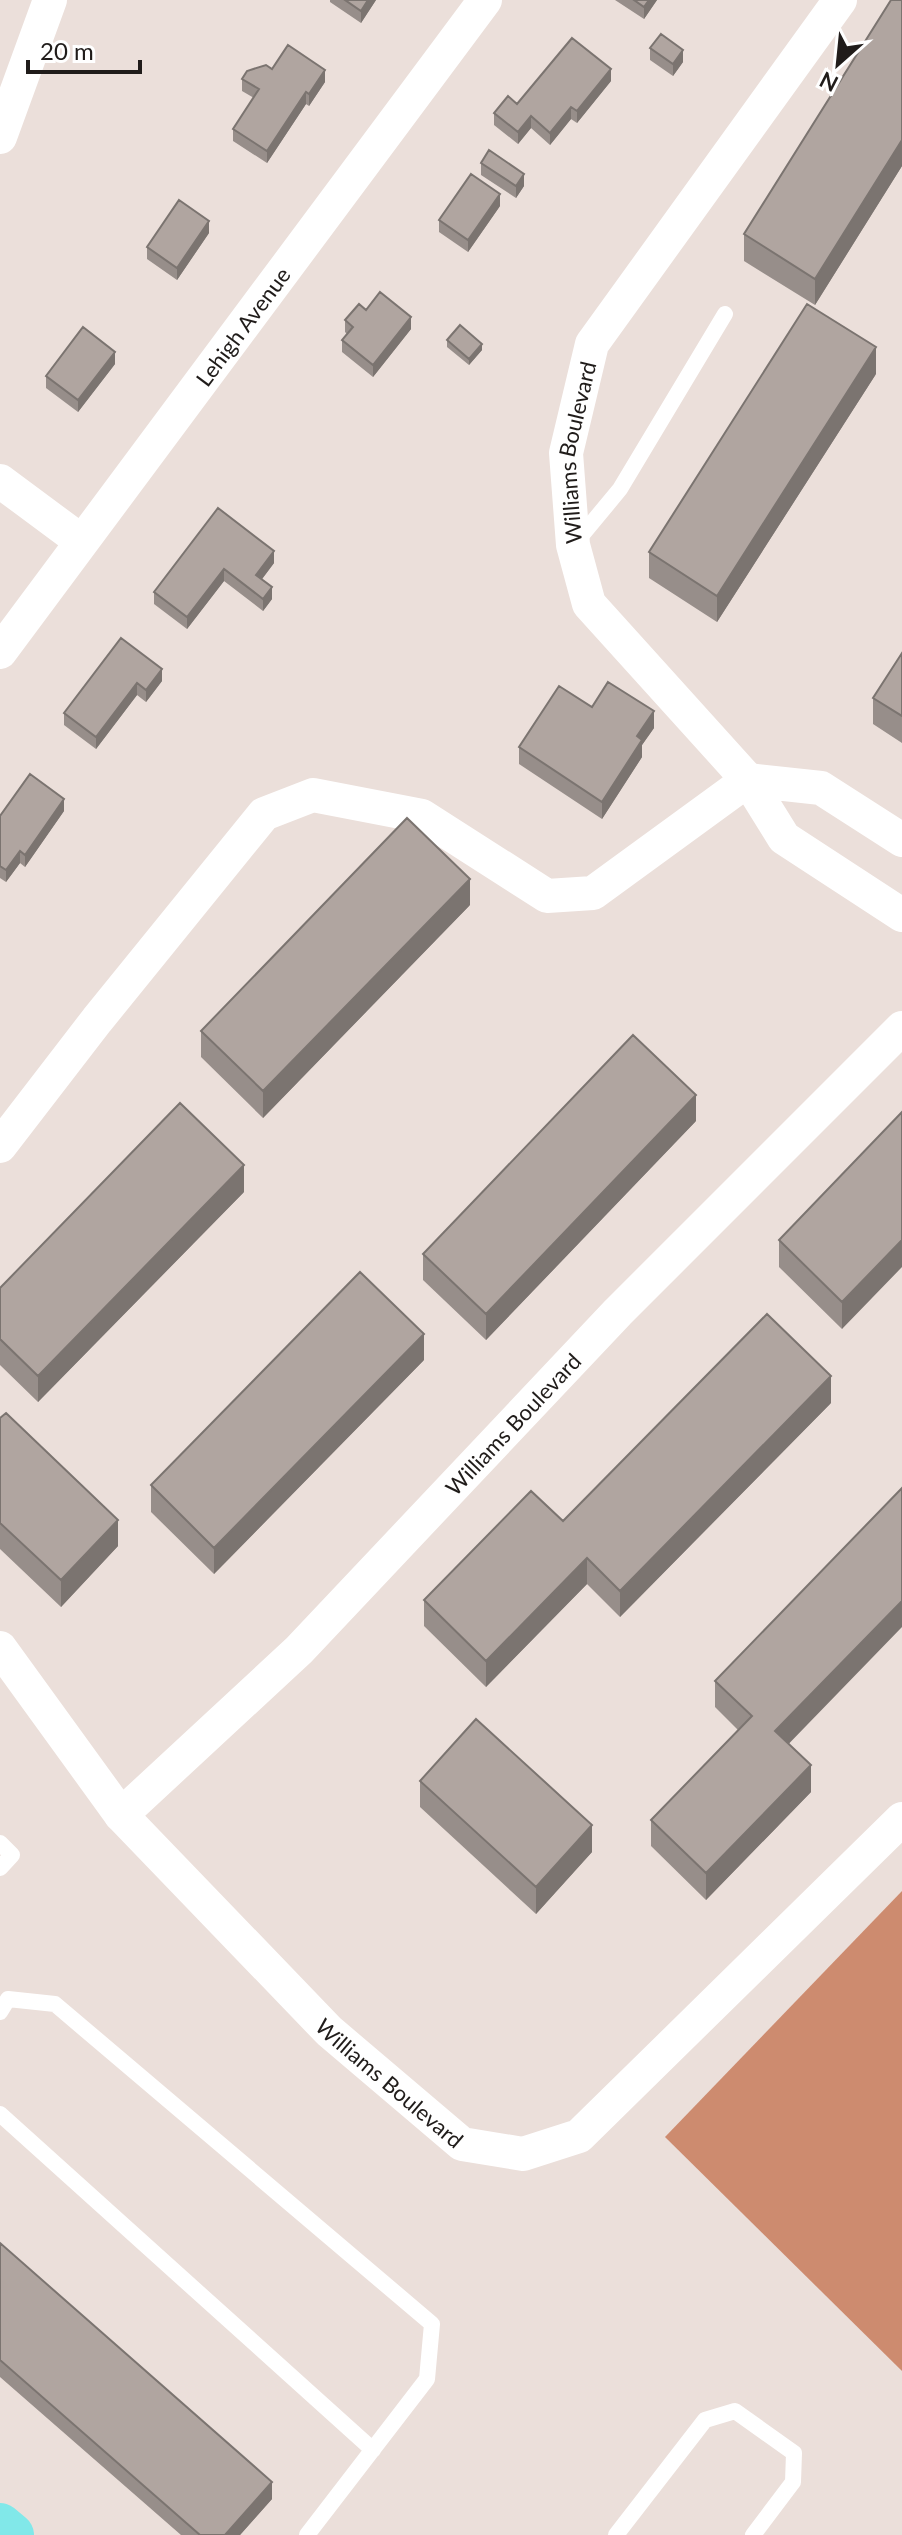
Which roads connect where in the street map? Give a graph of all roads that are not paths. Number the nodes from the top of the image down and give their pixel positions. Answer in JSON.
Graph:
{"nodes":[{"id":1,"x":50,"y":0,"type":"edge"},
{"id":2,"x":485,"y":0,"type":"edge"},
{"id":3,"x":840,"y":0,"type":"edge"},
{"id":4,"x":0,"y":137,"type":"edge"},
{"id":5,"x":725,"y":314,"type":"dead end"},
{"id":6,"x":0,"y":481,"type":"edge"},
{"id":7,"x":81,"y":541,"type":"junction"},
{"id":8,"x":573,"y":545,"type":"junction"},
{"id":9,"x":0,"y":652,"type":"edge"},
{"id":10,"x":748,"y":780,"type":"junction"},
{"id":11,"x":902,"y":840,"type":"edge"},
{"id":12,"x":902,"y":915,"type":"edge"},
{"id":13,"x":902,"y":1028,"type":"edge"},
{"id":14,"x":0,"y":1146,"type":"edge"},
{"id":15,"x":0,"y":1648,"type":"edge"},
{"id":16,"x":121,"y":1815,"type":"junction"},
{"id":17,"x":902,"y":1819,"type":"edge"},
{"id":18,"x":0,"y":1843,"type":"edge"},
{"id":19,"x":0,"y":1868,"type":"edge"},
{"id":20,"x":0,"y":2012,"type":"edge"},
{"id":21,"x":0,"y":2114,"type":"edge"},
{"id":22,"x":373,"y":2450,"type":"junction"},
{"id":23,"x":0,"y":2525,"type":"edge"},
{"id":24,"x":12,"y":2535,"type":"edge"},
{"id":25,"x":307,"y":2535,"type":"edge"},
{"id":26,"x":616,"y":2535,"type":"edge"},
{"id":27,"x":753,"y":2535,"type":"edge"}],
"edges":[{"from":1,"to":4,"type":"street"},
{"from":2,"to":7,"type":"street","name":"Lehigh Avenue"},
{"from":3,"to":8,"type":"street","name":"Williams Boulevard"},
{"from":5,"to":8,"type":"lane"},
{"from":6,"to":7,"type":"street"},
{"from":7,"to":9,"type":"street","name":"Lehigh Avenue"},
{"from":8,"to":10,"type":"street","name":"Williams Boulevard"},
{"from":10,"to":11,"type":"street"},
{"from":10,"to":12,"type":"street","name":"Williams Boulevard"},
{"from":10,"to":14,"type":"street"},
{"from":13,"to":16,"type":"street","name":"Williams Boulevard"},
{"from":15,"to":16,"type":"street","name":"Williams Boulevard"},
{"from":16,"to":17,"type":"street","name":"Williams Boulevard"},
{"from":18,"to":19,"type":"lane"},
{"from":20,"to":22,"type":"lane"},
{"from":21,"to":22,"type":"lane"},
{"from":22,"to":25,"type":"lane"},
{"from":23,"to":24,"type":"main road"},
{"from":26,"to":27,"type":"lane"}]}
